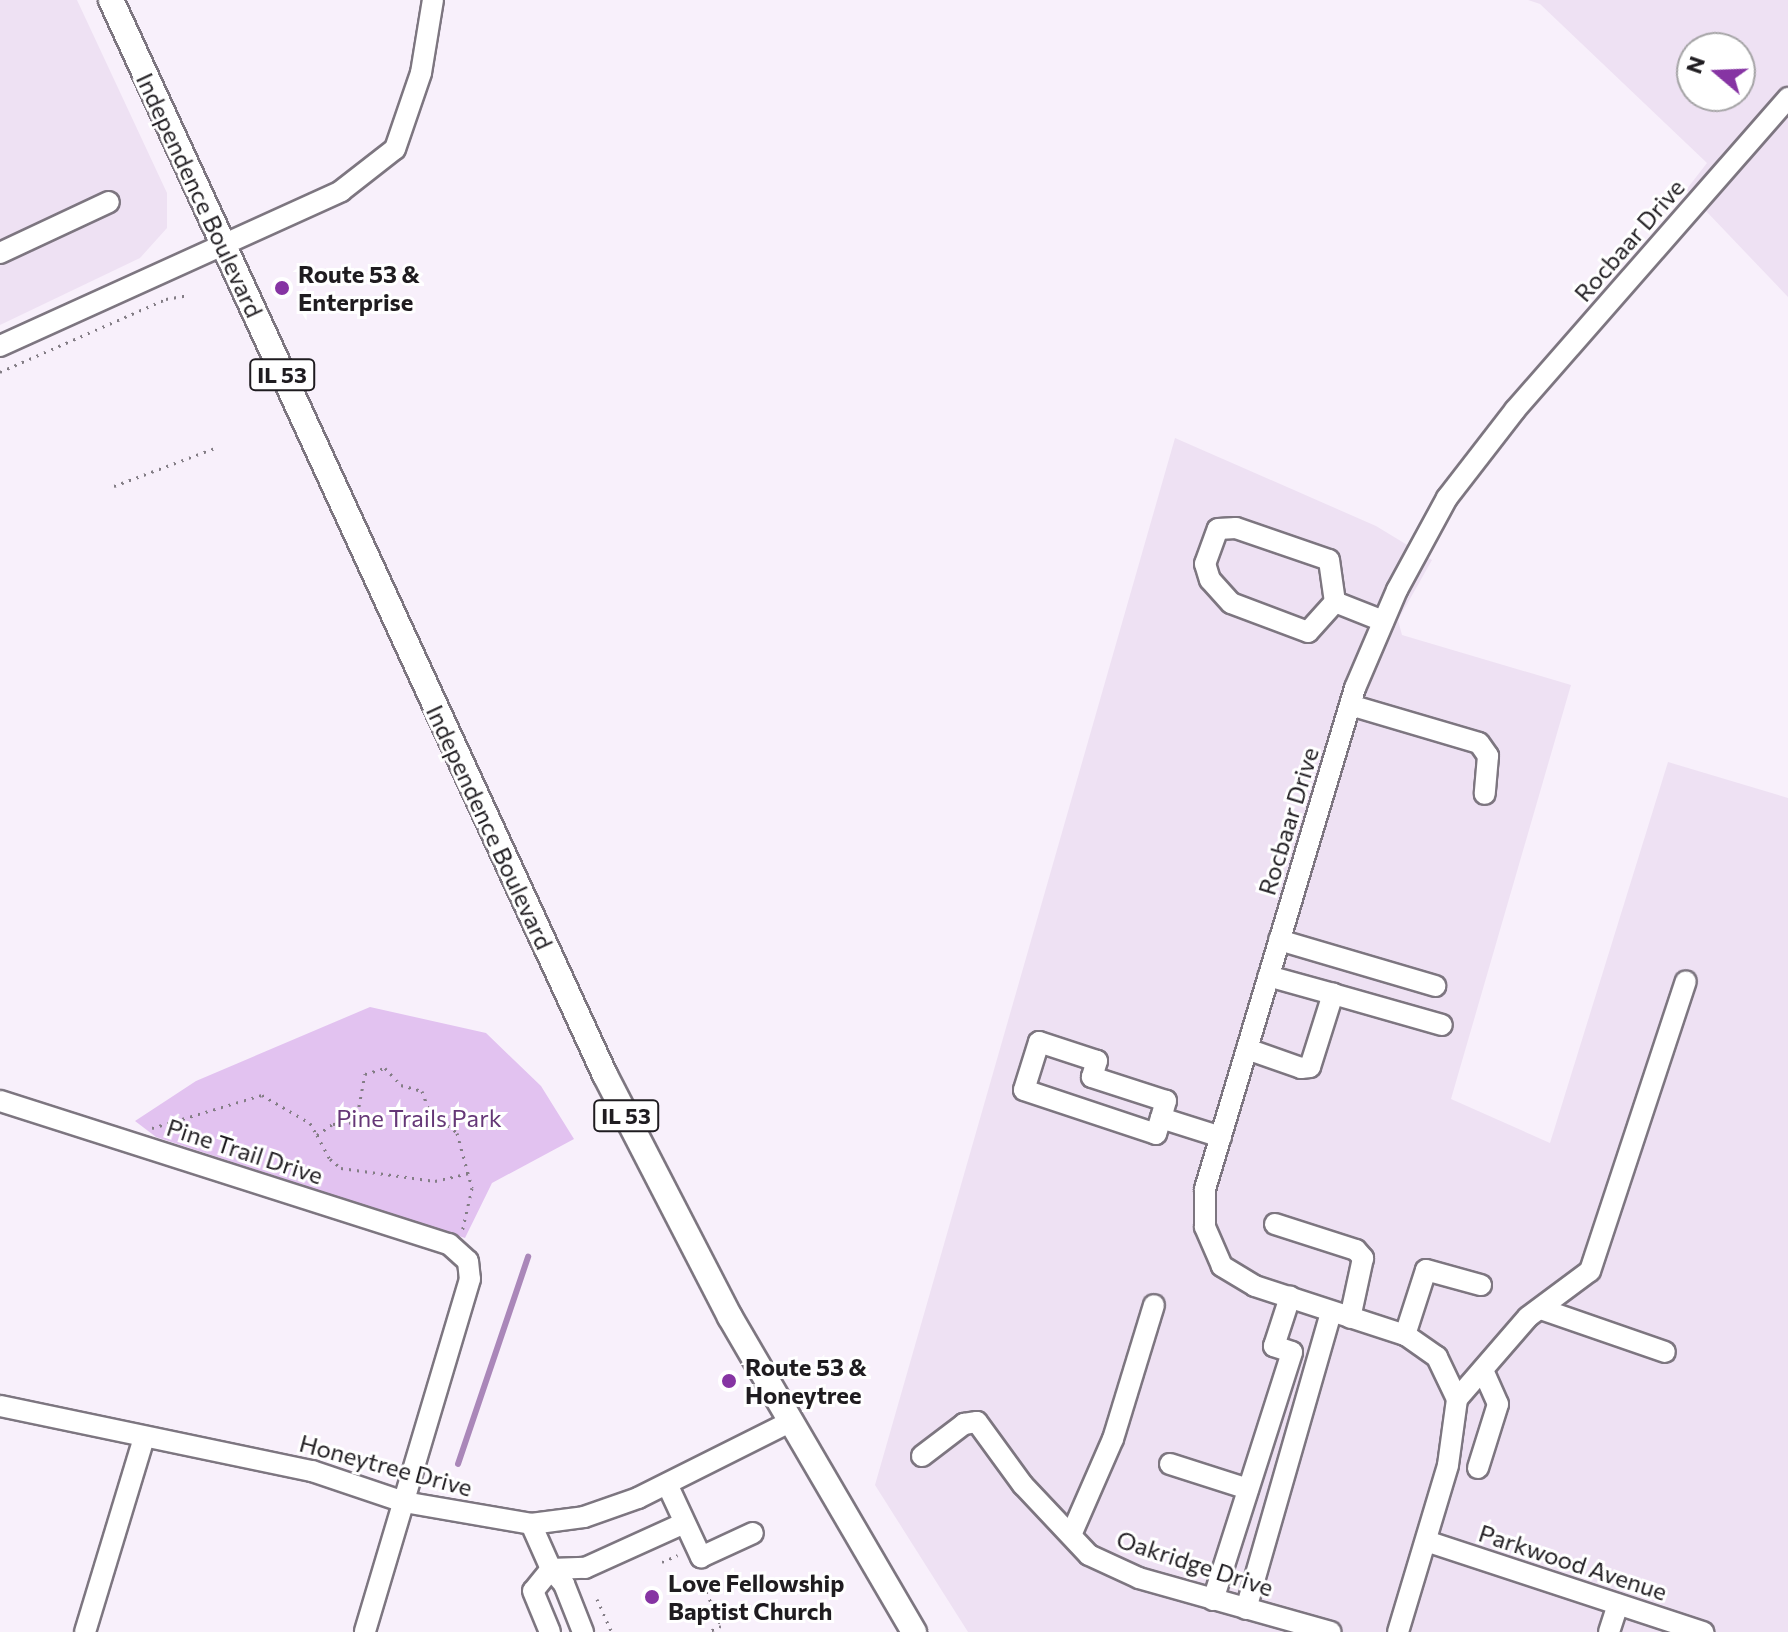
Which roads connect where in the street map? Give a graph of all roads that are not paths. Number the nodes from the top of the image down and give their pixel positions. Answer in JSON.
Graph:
{"nodes":[{"id":1,"x":111,"y":0,"type":"edge"},
{"id":2,"x":433,"y":0,"type":"edge"},
{"id":3,"x":1788,"y":98,"type":"edge"},
{"id":4,"x":109,"y":202,"type":"dead end"},
{"id":5,"x":225,"y":248,"type":"junction"},
{"id":6,"x":0,"y":253,"type":"edge"},
{"id":7,"x":0,"y":346,"type":"edge"},
{"id":8,"x":1335,"y":602,"type":"junction"},
{"id":9,"x":1383,"y":621,"type":"junction"},
{"id":10,"x":1350,"y":705,"type":"junction"},
{"id":11,"x":1485,"y":794,"type":"dead end"},
{"id":12,"x":1279,"y":940,"type":"junction"},
{"id":13,"x":1268,"y":976,"type":"junction"},
{"id":14,"x":1686,"y":981,"type":"dead end"},
{"id":15,"x":1435,"y":986,"type":"dead end"},
{"id":16,"x":1333,"y":994,"type":"junction"},
{"id":17,"x":1442,"y":1025,"type":"dead end"},
{"id":18,"x":1247,"y":1049,"type":"junction"},
{"id":19,"x":0,"y":1101,"type":"edge"},
{"id":20,"x":1161,"y":1118,"type":"junction"},
{"id":21,"x":1221,"y":1137,"type":"junction"},
{"id":22,"x":1275,"y":1224,"type":"dead end"},
{"id":23,"x":1481,"y":1285,"type":"dead end"},
{"id":24,"x":1290,"y":1297,"type":"junction"},
{"id":25,"x":1154,"y":1305,"type":"dead end"},
{"id":26,"x":1541,"y":1309,"type":"junction"},
{"id":27,"x":1340,"y":1315,"type":"junction"},
{"id":28,"x":1405,"y":1335,"type":"junction"},
{"id":29,"x":1665,"y":1352,"type":"dead end"},
{"id":30,"x":1483,"y":1371,"type":"junction"},
{"id":31,"x":1457,"y":1399,"type":"junction"},
{"id":32,"x":0,"y":1406,"type":"edge"},
{"id":33,"x":790,"y":1422,"type":"junction"},
{"id":34,"x":144,"y":1438,"type":"junction"},
{"id":35,"x":922,"y":1456,"type":"dead end"},
{"id":36,"x":1170,"y":1464,"type":"dead end"},
{"id":37,"x":1478,"y":1468,"type":"dead end"},
{"id":38,"x":667,"y":1484,"type":"junction"},
{"id":39,"x":1248,"y":1489,"type":"junction"},
{"id":40,"x":404,"y":1502,"type":"junction"},
{"id":41,"x":531,"y":1524,"type":"junction"},
{"id":42,"x":682,"y":1524,"type":"junction"},
{"id":43,"x":753,"y":1533,"type":"dead end"},
{"id":44,"x":1071,"y":1535,"type":"junction"},
{"id":45,"x":1426,"y":1541,"type":"junction"},
{"id":46,"x":551,"y":1569,"type":"junction"},
{"id":47,"x":1213,"y":1600,"type":"junction"},
{"id":48,"x":1618,"y":1604,"type":"junction"},
{"id":49,"x":1246,"y":1609,"type":"junction"},
{"id":50,"x":1291,"y":1627,"type":"edge"},
{"id":51,"x":85,"y":1632,"type":"edge"},
{"id":52,"x":365,"y":1632,"type":"edge"},
{"id":53,"x":550,"y":1632,"type":"edge"},
{"id":54,"x":583,"y":1632,"type":"edge"},
{"id":55,"x":914,"y":1632,"type":"edge"},
{"id":56,"x":1331,"y":1632,"type":"edge"},
{"id":57,"x":1398,"y":1632,"type":"edge"},
{"id":58,"x":1609,"y":1632,"type":"edge"},
{"id":59,"x":1703,"y":1632,"type":"edge"}],
"edges":[{"from":1,"to":5,"type":"main road","name":"Independence Boulevard","number":"IL 53"},
{"from":2,"to":5,"type":"street"},
{"from":3,"to":9,"type":"street","name":"Rocbaar Drive"},
{"from":4,"to":6,"type":"street"},
{"from":5,"to":7,"type":"street"},
{"from":5,"to":33,"type":"main road","name":"Independence Boulevard","number":"IL 53"},
{"from":8,"to":8,"type":"street"},
{"from":8,"to":9,"type":"street"},
{"from":9,"to":10,"type":"street","name":"Rocbaar Drive"},
{"from":10,"to":11,"type":"street"},
{"from":10,"to":12,"type":"street","name":"Rocbaar Drive"},
{"from":12,"to":13,"type":"street","name":"Rocbaar Drive"},
{"from":12,"to":15,"type":"street"},
{"from":13,"to":16,"type":"street"},
{"from":13,"to":18,"type":"street","name":"Rocbaar Drive"},
{"from":14,"to":26,"type":"street"},
{"from":16,"to":17,"type":"street"},
{"from":16,"to":18,"type":"street"},
{"from":18,"to":21,"type":"street","name":"Rocbaar Drive"},
{"from":19,"to":40,"type":"street","name":"Pine Trail Drive"},
{"from":20,"to":20,"type":"street"},
{"from":20,"to":21,"type":"street"},
{"from":21,"to":24,"type":"street","name":"Rocbaar Drive"},
{"from":22,"to":27,"type":"street"},
{"from":23,"to":28,"type":"street"},
{"from":24,"to":27,"type":"street","name":"Rocbaar Drive"},
{"from":24,"to":39,"type":"street"},
{"from":25,"to":44,"type":"street"},
{"from":26,"to":29,"type":"street"},
{"from":26,"to":30,"type":"street"},
{"from":27,"to":28,"type":"street","name":"Rocbaar Drive"},
{"from":27,"to":49,"type":"street"},
{"from":28,"to":31,"type":"street","name":"Rocbaar Drive"},
{"from":30,"to":31,"type":"street"},
{"from":30,"to":37,"type":"street"},
{"from":31,"to":45,"type":"street"},
{"from":32,"to":34,"type":"street","name":"Honeytree Drive"},
{"from":33,"to":38,"type":"street","name":"Honeytree Drive"},
{"from":33,"to":55,"type":"main road","name":"Independence Boulevard","number":"IL 53"},
{"from":34,"to":40,"type":"street","name":"Honeytree Drive"},
{"from":34,"to":51,"type":"street"},
{"from":35,"to":44,"type":"street","name":"Oakridge Drive"},
{"from":36,"to":39,"type":"street"},
{"from":38,"to":41,"type":"street","name":"Honeytree Drive"},
{"from":38,"to":42,"type":"street"},
{"from":39,"to":47,"type":"street"},
{"from":40,"to":41,"type":"street","name":"Honeytree Drive"},
{"from":40,"to":52,"type":"street"},
{"from":41,"to":46,"type":"street"},
{"from":42,"to":43,"type":"street"},
{"from":42,"to":46,"type":"street"},
{"from":44,"to":47,"type":"street","name":"Oakridge Drive"},
{"from":45,"to":48,"type":"street","name":"Parkwood Avenue"},
{"from":45,"to":57,"type":"street"},
{"from":46,"to":53,"type":"street"},
{"from":46,"to":54,"type":"street"},
{"from":47,"to":49,"type":"street","name":"Oakridge Drive"},
{"from":48,"to":58,"type":"street"},
{"from":48,"to":59,"type":"street","name":"Parkwood Avenue"},
{"from":49,"to":50,"type":"street","name":"Oakridge Drive"},
{"from":50,"to":56,"type":"street","name":"Oakridge Drive"}]}
